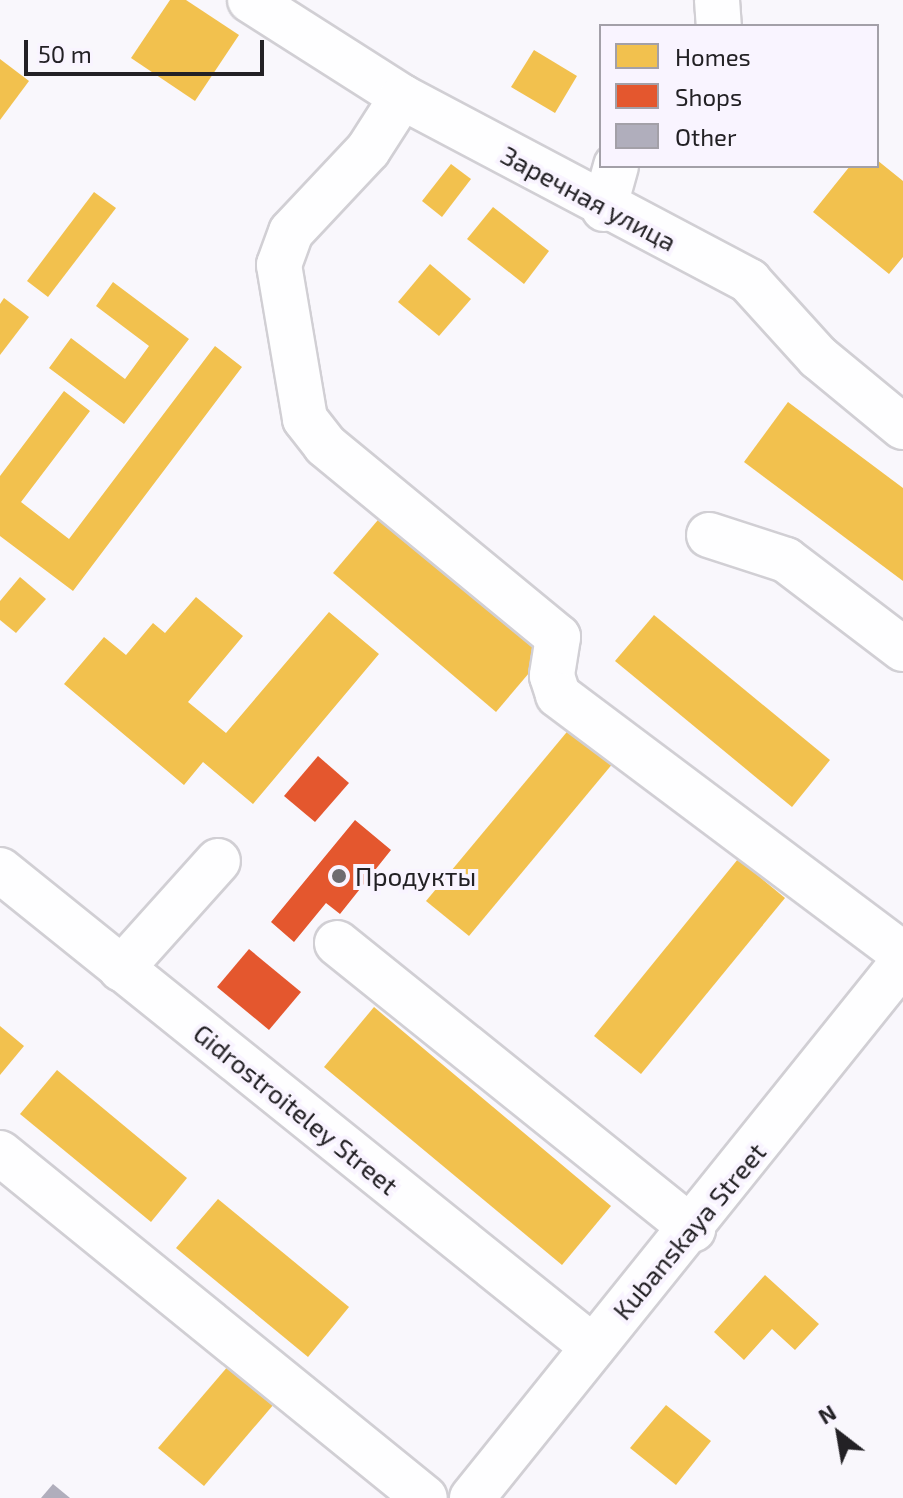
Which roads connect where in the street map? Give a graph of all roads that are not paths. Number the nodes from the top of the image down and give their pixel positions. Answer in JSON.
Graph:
{"nodes":[{"id":1,"x":250,"y":0,"type":"edge"},
{"id":2,"x":717,"y":0,"type":"edge"},
{"id":3,"x":719,"y":24,"type":"edge"},
{"id":4,"x":402,"y":97,"type":"junction"},
{"id":5,"x":615,"y":168,"type":"edge"},
{"id":6,"x":604,"y":209,"type":"junction"},
{"id":7,"x":903,"y":427,"type":"edge"},
{"id":8,"x":709,"y":535,"type":"dead end"},
{"id":9,"x":903,"y":649,"type":"edge"},
{"id":10,"x":218,"y":861,"type":"dead end"},
{"id":11,"x":0,"y":870,"type":"edge"},
{"id":12,"x":337,"y":943,"type":"dead end"},
{"id":13,"x":903,"y":954,"type":"edge"},
{"id":14,"x":903,"y":962,"type":"edge"},
{"id":15,"x":121,"y":969,"type":"junction"},
{"id":16,"x":0,"y":1153,"type":"edge"},
{"id":17,"x":693,"y":1229,"type":"junction"},
{"id":18,"x":593,"y":1347,"type":"junction"},
{"id":19,"x":425,"y":1498,"type":"edge"},
{"id":20,"x":472,"y":1498,"type":"edge"}],
"edges":[{"from":1,"to":4,"type":"street","name":"Заречная улица"},
{"from":2,"to":3,"type":"street"},
{"from":4,"to":6,"type":"street","name":"Заречная улица"},
{"from":4,"to":13,"type":"street"},
{"from":5,"to":6,"type":"street"},
{"from":6,"to":7,"type":"street","name":"Заречная улица"},
{"from":8,"to":9,"type":"street"},
{"from":10,"to":15,"type":"street"},
{"from":11,"to":15,"type":"street","name":"Gidrostroiteley Street"},
{"from":12,"to":17,"type":"street"},
{"from":14,"to":17,"type":"street","name":"Kubanskaya Street"},
{"from":15,"to":18,"type":"street","name":"Gidrostroiteley Street"},
{"from":16,"to":19,"type":"street"},
{"from":17,"to":18,"type":"street","name":"Kubanskaya Street"},
{"from":18,"to":20,"type":"street","name":"Kubanskaya Street"}]}
